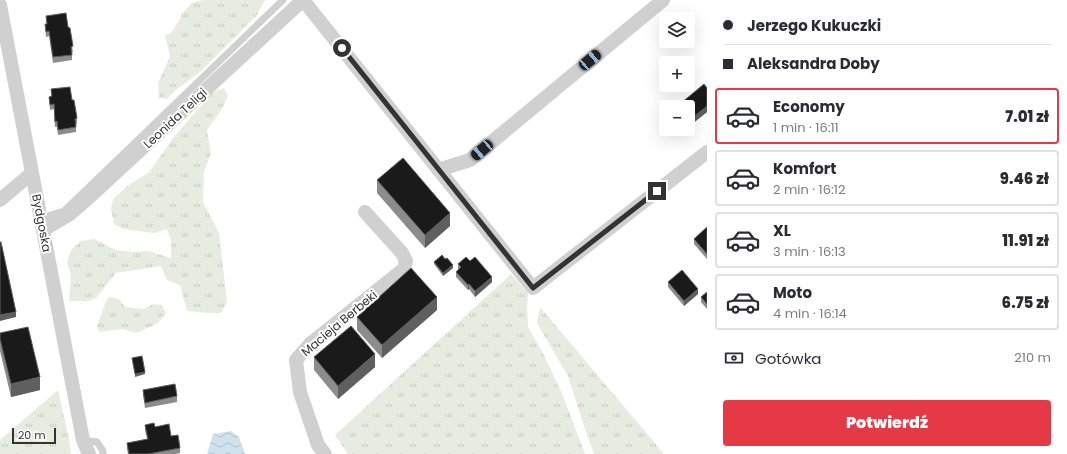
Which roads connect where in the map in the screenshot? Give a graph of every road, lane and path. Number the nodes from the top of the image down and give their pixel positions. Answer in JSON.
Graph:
{"nodes":[{"id":1,"x":283,"y":0,"type":"edge"},
{"id":2,"x":303,"y":0,"type":"edge"},
{"id":3,"x":663,"y":0,"type":"edge"},
{"id":4,"x":0,"y":5,"type":"edge"},
{"id":5,"x":707,"y":152,"type":"edge"},
{"id":6,"x":438,"y":170,"type":"junction"},
{"id":7,"x":32,"y":173,"type":"junction"},
{"id":8,"x":0,"y":200,"type":"edge"},
{"id":9,"x":365,"y":212,"type":"dead end"},
{"id":10,"x":42,"y":224,"type":"junction"},
{"id":11,"x":83,"y":440,"type":"junction"},
{"id":12,"x":80,"y":454,"type":"edge"},
{"id":13,"x":88,"y":454,"type":"edge"},
{"id":14,"x":103,"y":454,"type":"edge"},
{"id":15,"x":325,"y":454,"type":"edge"}],
"edges":[{"from":1,"to":10,"type":"lane"},
{"from":2,"to":6,"type":"street"},
{"from":2,"to":10,"type":"street","name":"Leonida Teligi"},
{"from":3,"to":6,"type":"street"},
{"from":4,"to":7,"type":"street","name":"Bydgoska"},
{"from":5,"to":6,"type":"street"},
{"from":7,"to":8,"type":"street"},
{"from":7,"to":10,"type":"street","name":"Bydgoska"},
{"from":9,"to":15,"type":"street","name":"Macieja Berbeki"},
{"from":10,"to":11,"type":"street","name":"Bydgoska"},
{"from":11,"to":12,"type":"street","name":"Bydgoska"},
{"from":11,"to":13,"type":"street","name":"Bydgoska"},
{"from":11,"to":14,"type":"lane"}]}
